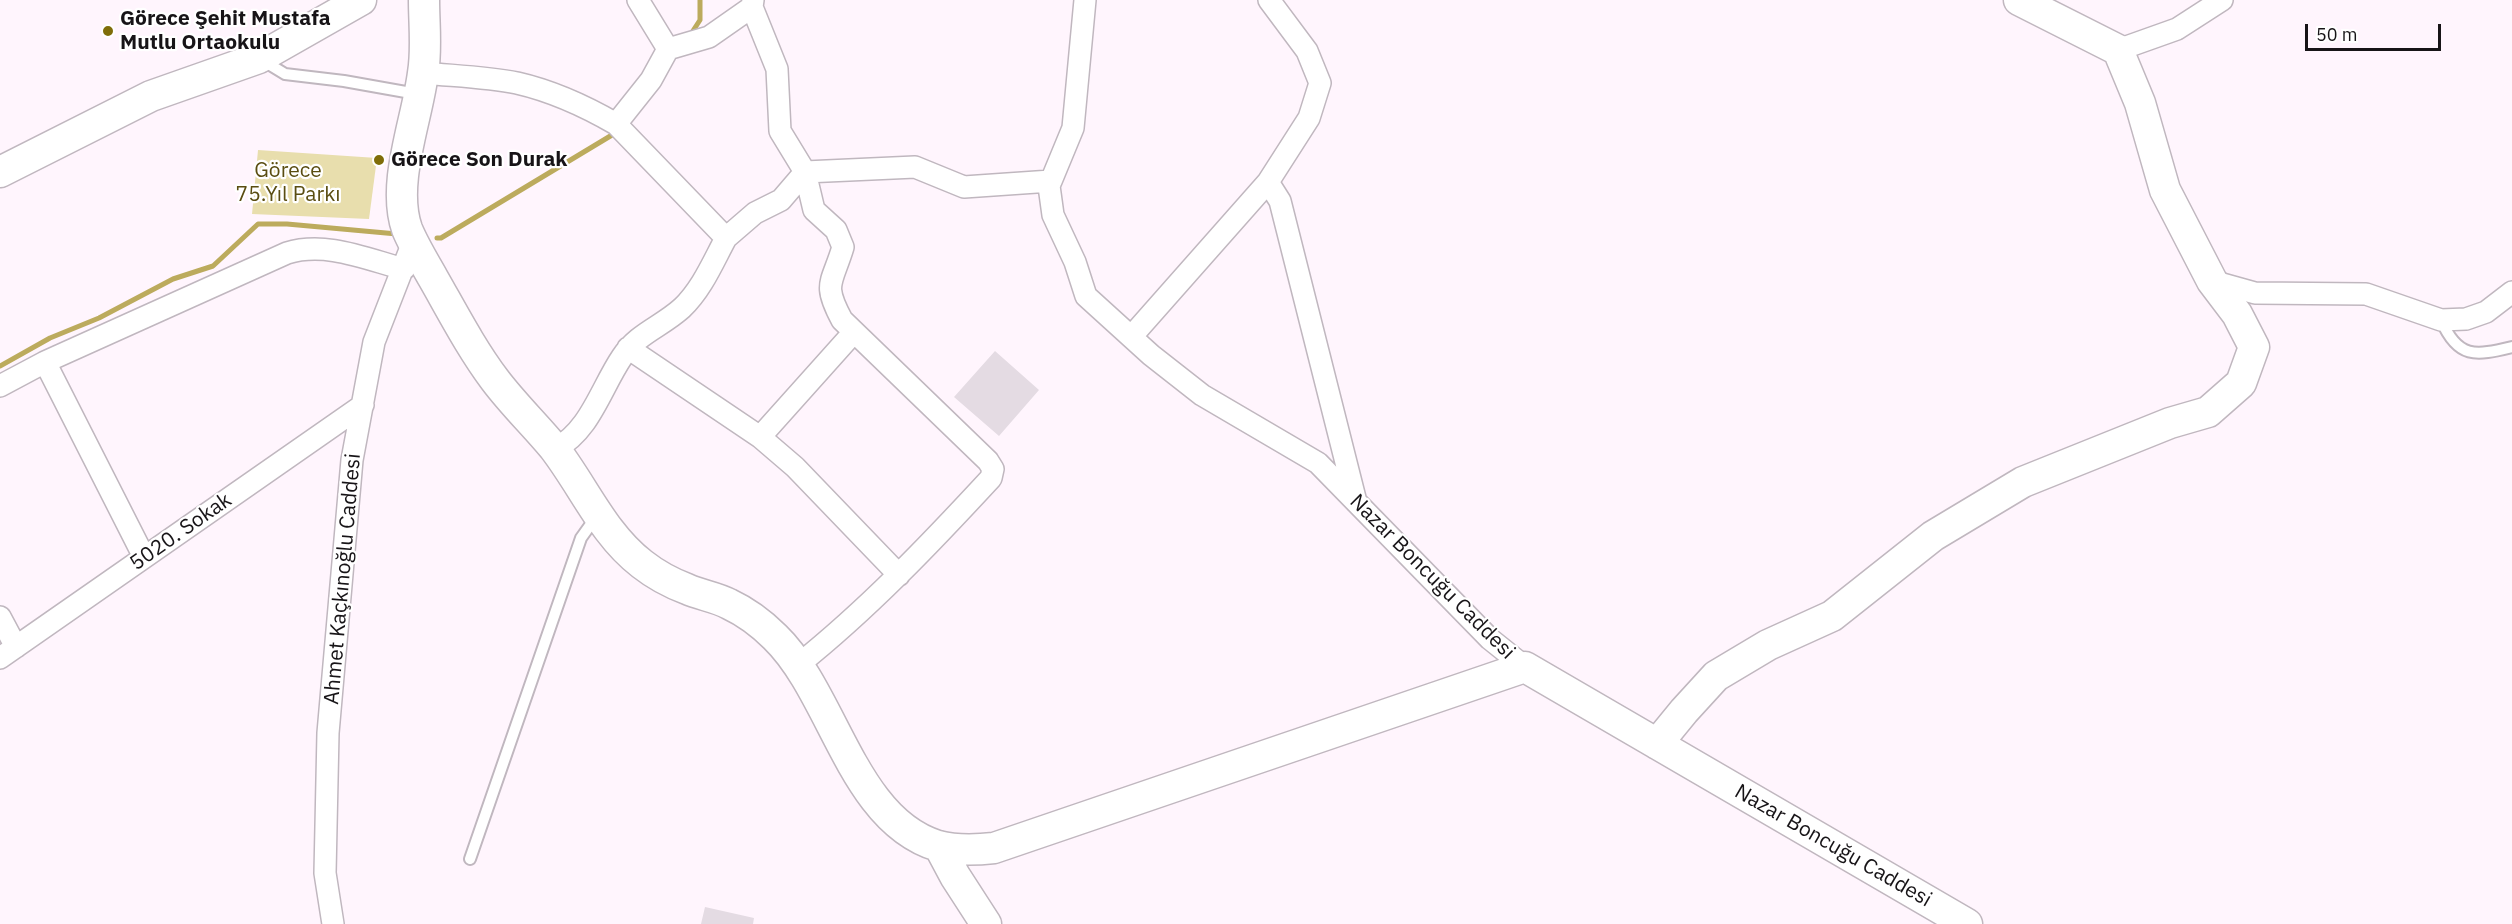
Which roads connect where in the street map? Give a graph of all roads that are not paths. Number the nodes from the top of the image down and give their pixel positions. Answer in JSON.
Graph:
{"nodes":[{"id":1,"x":361,"y":0,"type":"edge"},
{"id":2,"x":424,"y":0,"type":"edge"},
{"id":3,"x":638,"y":0,"type":"edge"},
{"id":4,"x":1084,"y":0,"type":"edge"},
{"id":5,"x":1269,"y":0,"type":"edge"},
{"id":6,"x":2019,"y":0,"type":"edge"},
{"id":7,"x":2222,"y":0,"type":"edge"},
{"id":8,"x":753,"y":4,"type":"edge"},
{"id":9,"x":678,"y":46,"type":"junction"},
{"id":10,"x":2118,"y":50,"type":"junction"},
{"id":11,"x":259,"y":58,"type":"junction"},
{"id":12,"x":421,"y":84,"type":"junction"},
{"id":13,"x":616,"y":124,"type":"junction"},
{"id":14,"x":0,"y":172,"type":"edge"},
{"id":15,"x":805,"y":172,"type":"junction"},
{"id":16,"x":1051,"y":181,"type":"junction"},
{"id":17,"x":1268,"y":182,"type":"junction"},
{"id":18,"x":726,"y":238,"type":"junction"},
{"id":19,"x":408,"y":256,"type":"junction"},
{"id":20,"x":2212,"y":281,"type":"junction"},
{"id":21,"x":2512,"y":292,"type":"edge"},
{"id":22,"x":2441,"y":320,"type":"junction"},
{"id":23,"x":854,"y":332,"type":"junction"},
{"id":24,"x":1131,"y":337,"type":"junction"},
{"id":25,"x":2512,"y":347,"type":"edge"},
{"id":26,"x":628,"y":348,"type":"junction"},
{"id":27,"x":45,"y":362,"type":"junction"},
{"id":28,"x":0,"y":386,"type":"edge"},
{"id":29,"x":363,"y":405,"type":"junction"},
{"id":30,"x":760,"y":437,"type":"junction"},
{"id":31,"x":555,"y":449,"type":"junction"},
{"id":32,"x":1356,"y":502,"type":"junction"},
{"id":33,"x":599,"y":515,"type":"junction"},
{"id":34,"x":144,"y":557,"type":"junction"},
{"id":35,"x":899,"y":575,"type":"junction"},
{"id":36,"x":0,"y":617,"type":"edge"},
{"id":37,"x":8,"y":653,"type":"edge"},
{"id":38,"x":798,"y":665,"type":"junction"},
{"id":39,"x":1525,"y":667,"type":"junction"},
{"id":40,"x":1657,"y":744,"type":"junction"},
{"id":41,"x":939,"y":846,"type":"junction"},
{"id":42,"x":470,"y":859,"type":"dead end"},
{"id":43,"x":333,"y":924,"type":"edge"},
{"id":44,"x":986,"y":924,"type":"edge"},
{"id":45,"x":1967,"y":924,"type":"edge"}],
"edges":[{"from":1,"to":11,"type":"street"},
{"from":2,"to":12,"type":"street"},
{"from":3,"to":9,"type":"street"},
{"from":4,"to":16,"type":"street"},
{"from":5,"to":17,"type":"street"},
{"from":6,"to":10,"type":"street"},
{"from":7,"to":10,"type":"street"},
{"from":8,"to":9,"type":"street"},
{"from":8,"to":15,"type":"street"},
{"from":9,"to":13,"type":"street"},
{"from":10,"to":20,"type":"street"},
{"from":11,"to":12,"type":"lane"},
{"from":11,"to":14,"type":"street"},
{"from":12,"to":13,"type":"street"},
{"from":12,"to":19,"type":"street"},
{"from":13,"to":18,"type":"street"},
{"from":15,"to":16,"type":"street"},
{"from":15,"to":18,"type":"street"},
{"from":15,"to":23,"type":"street"},
{"from":16,"to":24,"type":"street","name":"Nazar Boncuğu Caddesi"},
{"from":17,"to":24,"type":"street"},
{"from":17,"to":32,"type":"street"},
{"from":18,"to":26,"type":"street"},
{"from":19,"to":27,"type":"street"},
{"from":19,"to":29,"type":"street","name":"Ahmet Kaçkınoğlu Caddesi"},
{"from":19,"to":31,"type":"street"},
{"from":20,"to":22,"type":"street"},
{"from":20,"to":40,"type":"street"},
{"from":21,"to":22,"type":"street"},
{"from":22,"to":25,"type":"lane"},
{"from":23,"to":30,"type":"street"},
{"from":23,"to":35,"type":"street"},
{"from":24,"to":32,"type":"street","name":"Nazar Boncuğu Caddesi"},
{"from":26,"to":30,"type":"street"},
{"from":26,"to":31,"type":"street"},
{"from":27,"to":28,"type":"street"},
{"from":27,"to":34,"type":"street"},
{"from":29,"to":34,"type":"street","name":"5020. Sokak"},
{"from":29,"to":43,"type":"street","name":"Ahmet Kaçkınoğlu Caddesi"},
{"from":30,"to":35,"type":"street"},
{"from":31,"to":33,"type":"street"},
{"from":32,"to":39,"type":"street","name":"Nazar Boncuğu Caddesi"},
{"from":33,"to":38,"type":"street"},
{"from":33,"to":42,"type":"lane"},
{"from":34,"to":37,"type":"street","name":"5020. Sokak"},
{"from":35,"to":38,"type":"street"},
{"from":36,"to":37,"type":"street"},
{"from":38,"to":41,"type":"street"},
{"from":39,"to":40,"type":"street","name":"Nazar Boncuğu Caddesi"},
{"from":39,"to":41,"type":"street"},
{"from":40,"to":45,"type":"street","name":"Nazar Boncuğu Caddesi"},
{"from":41,"to":44,"type":"street"}]}
